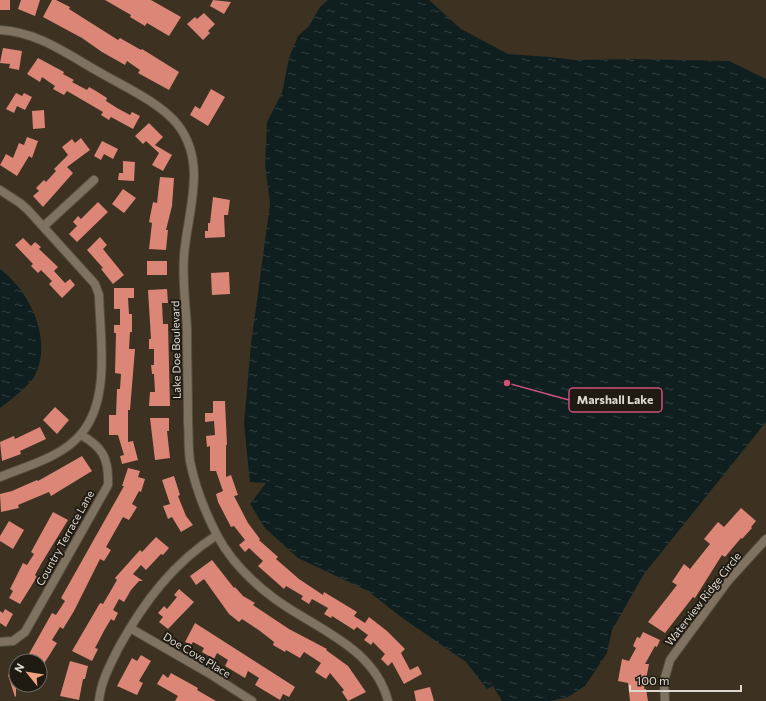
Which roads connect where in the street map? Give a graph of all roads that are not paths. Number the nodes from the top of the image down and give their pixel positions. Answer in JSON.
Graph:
{"nodes":[{"id":1,"x":0,"y":30,"type":"edge"},
{"id":2,"x":94,"y":180,"type":"dead end"},
{"id":3,"x":0,"y":190,"type":"edge"},
{"id":4,"x":44,"y":226,"type":"junction"},
{"id":5,"x":81,"y":434,"type":"junction"},
{"id":6,"x":0,"y":477,"type":"edge"},
{"id":7,"x":217,"y":536,"type":"junction"},
{"id":8,"x":766,"y":539,"type":"edge"},
{"id":9,"x":130,"y":628,"type":"junction"},
{"id":10,"x":0,"y":642,"type":"edge"},
{"id":11,"x":99,"y":701,"type":"edge"},
{"id":12,"x":252,"y":701,"type":"edge"},
{"id":13,"x":388,"y":701,"type":"edge"},
{"id":14,"x":666,"y":701,"type":"edge"}],
"edges":[{"from":1,"to":7,"type":"street","name":"Lake Doe Boulevard"},
{"from":2,"to":4,"type":"street"},
{"from":3,"to":4,"type":"street"},
{"from":4,"to":5,"type":"street"},
{"from":5,"to":6,"type":"street"},
{"from":5,"to":10,"type":"street","name":"Country Terrace Lane"},
{"from":7,"to":9,"type":"street"},
{"from":7,"to":13,"type":"street","name":"Lake Doe Boulevard"},
{"from":8,"to":14,"type":"street","name":"Waterview Ridge Circle"},
{"from":9,"to":11,"type":"street"},
{"from":9,"to":12,"type":"street","name":"Doe Cove Place"}]}
